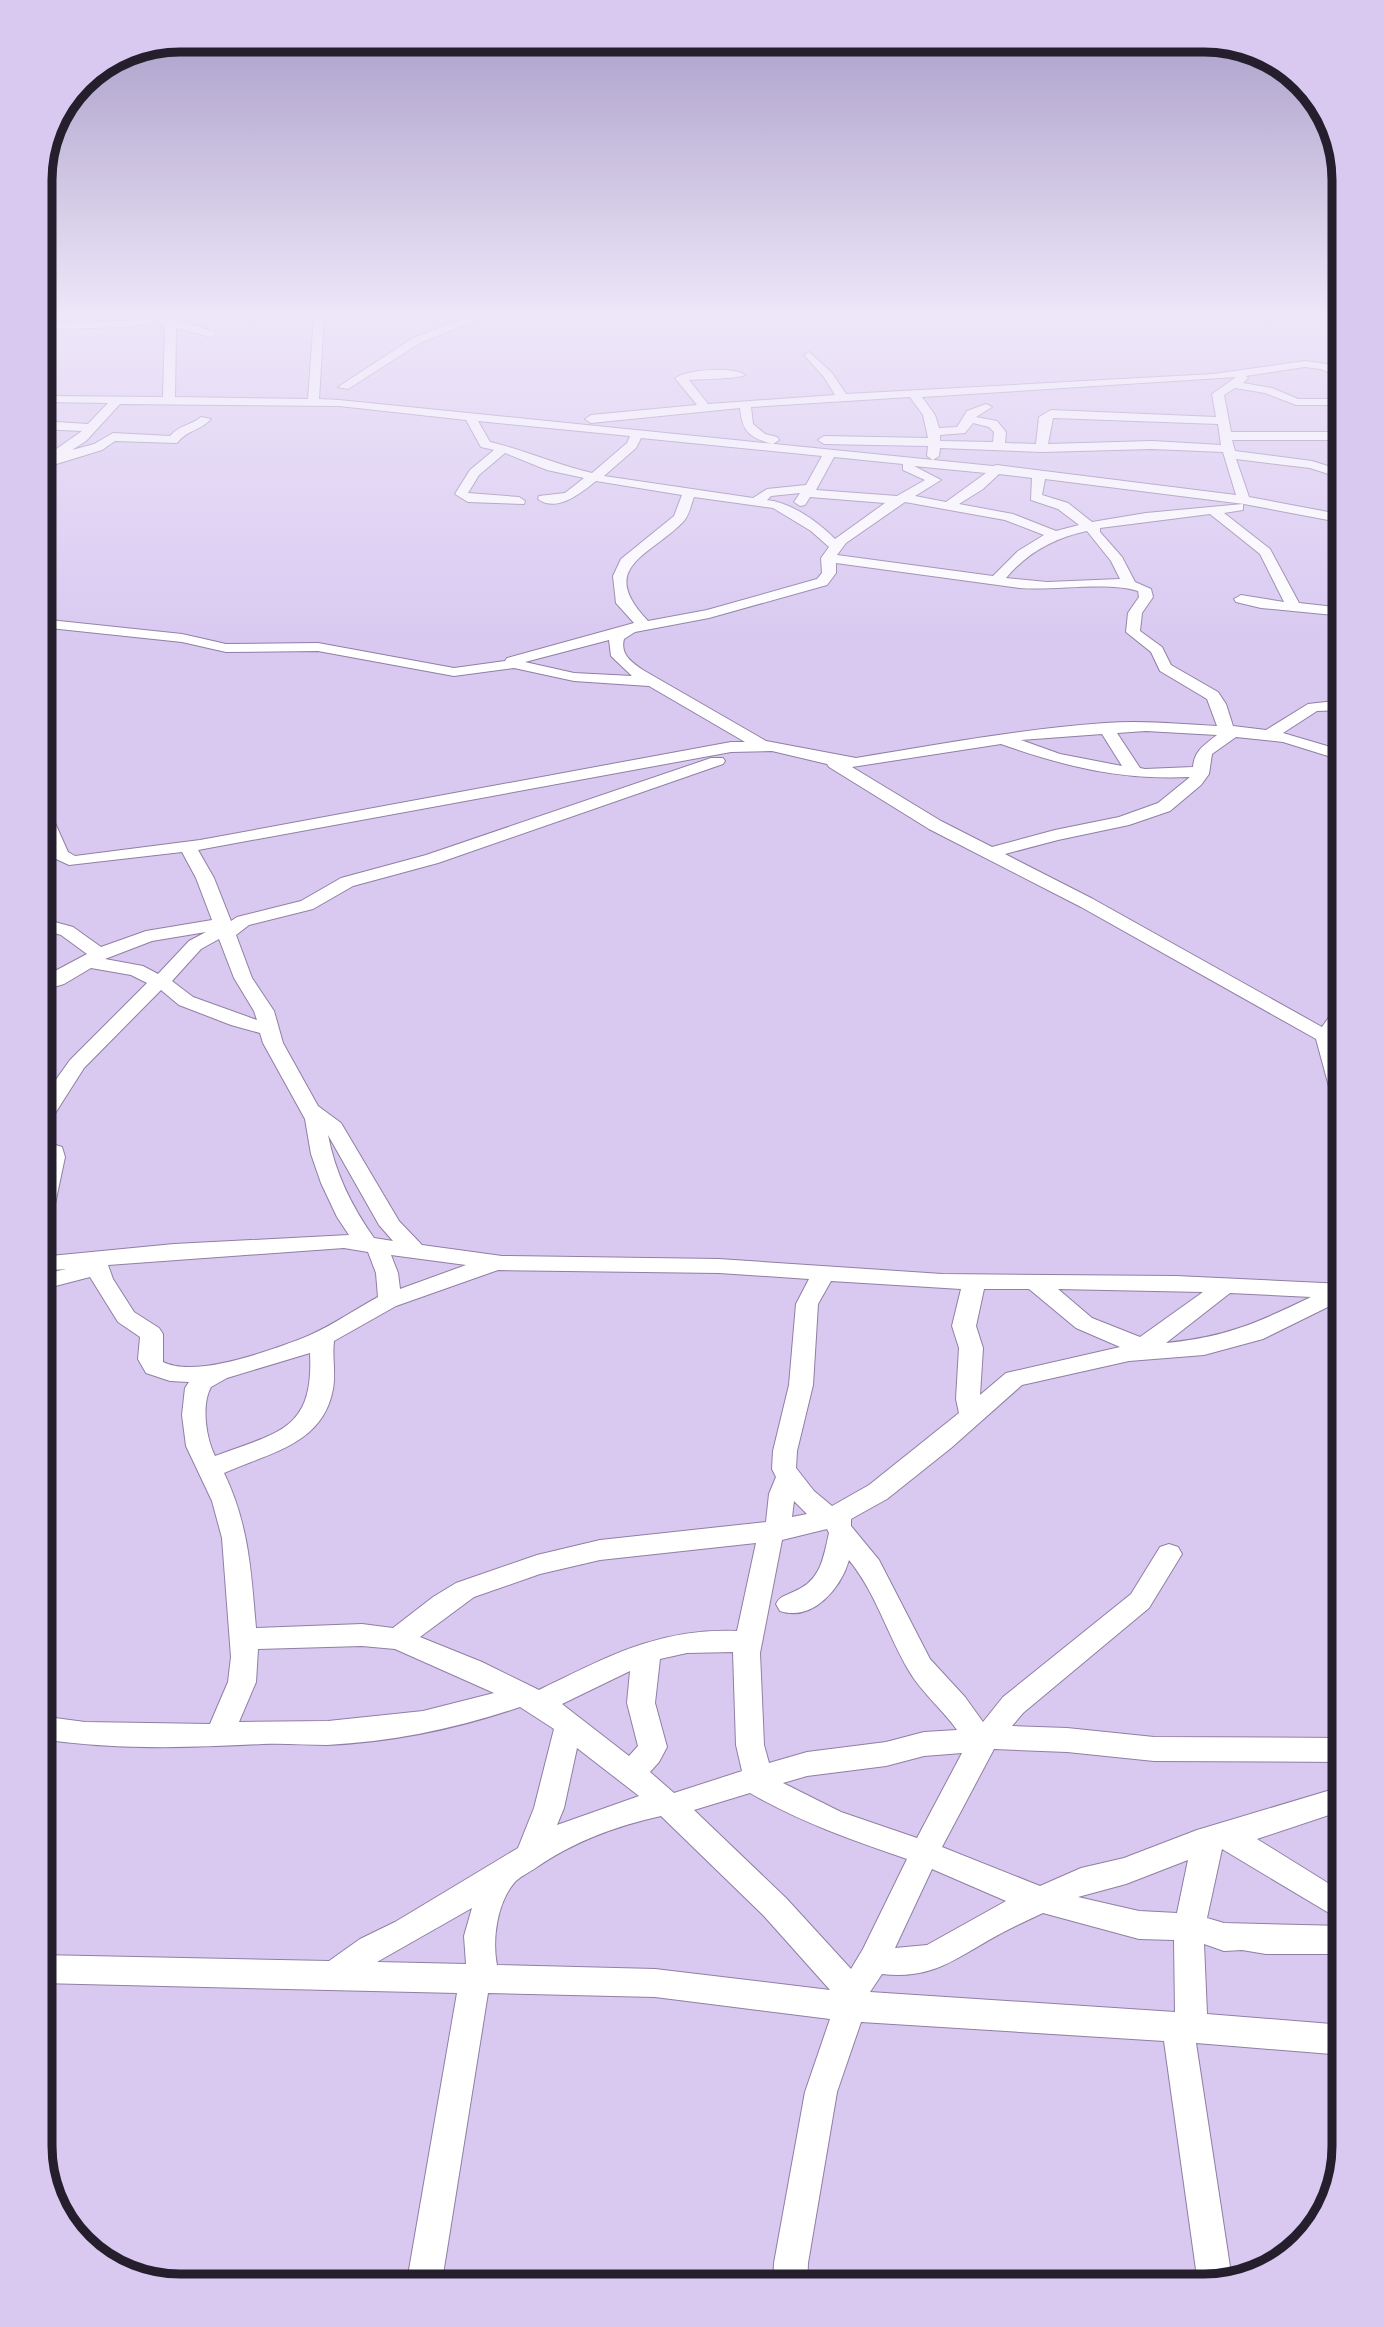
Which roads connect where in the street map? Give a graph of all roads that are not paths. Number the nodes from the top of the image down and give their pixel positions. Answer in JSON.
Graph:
{"nodes":[{"id":1,"x":94,"y":425,"type":"edge"},
{"id":2,"x":198,"y":425,"type":"edge"},
{"id":3,"x":474,"y":425,"type":"edge"},
{"id":4,"x":560,"y":425,"type":"edge"},
{"id":5,"x":690,"y":425,"type":"edge"},
{"id":6,"x":747,"y":425,"type":"edge"},
{"id":7,"x":936,"y":425,"type":"edge"},
{"id":8,"x":962,"y":425,"type":"edge"},
{"id":9,"x":991,"y":425,"type":"edge"},
{"id":10,"x":1046,"y":425,"type":"edge"},
{"id":11,"x":1182,"y":425,"type":"edge"},
{"id":12,"x":1223,"y":425,"type":"edge"},
{"id":13,"x":53,"y":426,"type":"edge"},
{"id":14,"x":91,"y":428,"type":"junction"},
{"id":15,"x":637,"y":433,"type":"junction"},
{"id":16,"x":1225,"y":436,"type":"junction"},
{"id":17,"x":1332,"y":436,"type":"edge"},
{"id":18,"x":684,"y":437,"type":"junction"},
{"id":19,"x":1303,"y":437,"type":"junction"},
{"id":20,"x":943,"y":438,"type":"junction"},
{"id":21,"x":773,"y":440,"type":"junction"},
{"id":22,"x":749,"y":443,"type":"junction"},
{"id":23,"x":1001,"y":446,"type":"junction"},
{"id":24,"x":1173,"y":446,"type":"junction"},
{"id":25,"x":1042,"y":448,"type":"junction"},
{"id":26,"x":502,"y":449,"type":"junction"},
{"id":27,"x":830,"y":452,"type":"junction"},
{"id":28,"x":1229,"y":452,"type":"junction"},
{"id":29,"x":62,"y":456,"type":"junction"},
{"id":30,"x":897,"y":459,"type":"junction"},
{"id":31,"x":53,"y":460,"type":"edge"},
{"id":32,"x":932,"y":463,"type":"junction"},
{"id":33,"x":1318,"y":466,"type":"junction"},
{"id":34,"x":995,"y":469,"type":"junction"},
{"id":35,"x":1332,"y":471,"type":"edge"},
{"id":36,"x":1039,"y":475,"type":"junction"},
{"id":37,"x":595,"y":477,"type":"junction"},
{"id":38,"x":809,"y":490,"type":"junction"},
{"id":39,"x":688,"y":497,"type":"junction"},
{"id":40,"x":544,"y":499,"type":"dead end"},
{"id":41,"x":902,"y":499,"type":"junction"},
{"id":42,"x":519,"y":500,"type":"dead end"},
{"id":43,"x":1244,"y":500,"type":"junction"},
{"id":44,"x":760,"y":501,"type":"junction"},
{"id":45,"x":1263,"y":504,"type":"junction"},
{"id":46,"x":949,"y":505,"type":"junction"},
{"id":47,"x":786,"y":509,"type":"junction"},
{"id":48,"x":1214,"y":511,"type":"junction"},
{"id":49,"x":1332,"y":517,"type":"edge"},
{"id":50,"x":1093,"y":528,"type":"junction"},
{"id":51,"x":1054,"y":536,"type":"junction"},
{"id":52,"x":1106,"y":546,"type":"junction"},
{"id":53,"x":832,"y":552,"type":"junction"},
{"id":54,"x":997,"y":580,"type":"junction"},
{"id":55,"x":1129,"y":584,"type":"junction"},
{"id":56,"x":1241,"y":600,"type":"dead end"},
{"id":57,"x":1294,"y":608,"type":"junction"},
{"id":58,"x":1332,"y":611,"type":"edge"},
{"id":59,"x":53,"y":624,"type":"edge"},
{"id":60,"x":645,"y":626,"type":"junction"},
{"id":61,"x":620,"y":633,"type":"junction"},
{"id":62,"x":503,"y":665,"type":"junction"},
{"id":63,"x":652,"y":682,"type":"junction"},
{"id":64,"x":1332,"y":706,"type":"edge"},
{"id":65,"x":1105,"y":727,"type":"junction"},
{"id":66,"x":1230,"y":730,"type":"junction"},
{"id":67,"x":1269,"y":735,"type":"junction"},
{"id":68,"x":1003,"y":739,"type":"junction"},
{"id":69,"x":760,"y":746,"type":"junction"},
{"id":70,"x":1332,"y":753,"type":"edge"},
{"id":71,"x":826,"y":758,"type":"junction"},
{"id":72,"x":648,"y":762,"type":"junction"},
{"id":73,"x":1134,"y":772,"type":"junction"},
{"id":74,"x":1201,"y":772,"type":"junction"},
{"id":75,"x":653,"y":783,"type":"junction"},
{"id":76,"x":53,"y":833,"type":"edge"},
{"id":77,"x":187,"y":846,"type":"junction"},
{"id":78,"x":991,"y":853,"type":"junction"},
{"id":79,"x":53,"y":927,"type":"edge"},
{"id":80,"x":224,"y":929,"type":"junction"},
{"id":81,"x":94,"y":959,"type":"junction"},
{"id":82,"x":53,"y":981,"type":"edge"},
{"id":83,"x":160,"y":981,"type":"junction"},
{"id":84,"x":1332,"y":1026,"type":"edge"},
{"id":85,"x":269,"y":1029,"type":"junction"},
{"id":86,"x":1325,"y":1036,"type":"junction"},
{"id":87,"x":1332,"y":1061,"type":"edge"},
{"id":88,"x":53,"y":1100,"type":"edge"},
{"id":89,"x":310,"y":1110,"type":"junction"},
{"id":90,"x":53,"y":1151,"type":"edge"},
{"id":91,"x":52,"y":1168,"type":"edge"},
{"id":92,"x":372,"y":1246,"type":"junction"},
{"id":93,"x":417,"y":1253,"type":"junction"},
{"id":94,"x":123,"y":1256,"type":"junction"},
{"id":95,"x":52,"y":1263,"type":"edge"},
{"id":96,"x":497,"y":1263,"type":"junction"},
{"id":97,"x":98,"y":1267,"type":"junction"},
{"id":98,"x":823,"y":1274,"type":"junction"},
{"id":99,"x":52,"y":1280,"type":"edge"},
{"id":100,"x":974,"y":1281,"type":"junction"},
{"id":101,"x":1035,"y":1282,"type":"junction"},
{"id":102,"x":1225,"y":1285,"type":"junction"},
{"id":103,"x":1332,"y":1290,"type":"edge"},
{"id":104,"x":1332,"y":1296,"type":"edge"},
{"id":105,"x":390,"y":1300,"type":"junction"},
{"id":106,"x":323,"y":1339,"type":"junction"},
{"id":107,"x":1140,"y":1346,"type":"junction"},
{"id":108,"x":1116,"y":1356,"type":"junction"},
{"id":109,"x":218,"y":1373,"type":"junction"},
{"id":110,"x":972,"y":1415,"type":"junction"},
{"id":111,"x":209,"y":1469,"type":"junction"},
{"id":112,"x":788,"y":1478,"type":"junction"},
{"id":113,"x":837,"y":1522,"type":"junction"},
{"id":114,"x":774,"y":1532,"type":"junction"},
{"id":115,"x":1169,"y":1554,"type":"dead end"},
{"id":116,"x":789,"y":1604,"type":"dead end"},
{"id":117,"x":243,"y":1639,"type":"junction"},
{"id":118,"x":398,"y":1639,"type":"junction"},
{"id":119,"x":748,"y":1642,"type":"junction"},
{"id":120,"x":647,"y":1654,"type":"junction"},
{"id":121,"x":530,"y":1699,"type":"junction"},
{"id":122,"x":569,"y":1723,"type":"junction"},
{"id":123,"x":52,"y":1729,"type":"edge"},
{"id":124,"x":219,"y":1735,"type":"junction"},
{"id":125,"x":980,"y":1743,"type":"junction"},
{"id":126,"x":1332,"y":1750,"type":"edge"},
{"id":127,"x":629,"y":1772,"type":"junction"},
{"id":128,"x":756,"y":1779,"type":"junction"},
{"id":129,"x":1332,"y":1802,"type":"edge"},
{"id":130,"x":668,"y":1805,"type":"junction"},
{"id":131,"x":1216,"y":1837,"type":"junction"},
{"id":132,"x":925,"y":1853,"type":"junction"},
{"id":133,"x":530,"y":1854,"type":"junction"},
{"id":134,"x":503,"y":1872,"type":"junction"},
{"id":135,"x":1042,"y":1900,"type":"junction"},
{"id":136,"x":1332,"y":1902,"type":"edge"},
{"id":137,"x":1191,"y":1928,"type":"junction"},
{"id":138,"x":1332,"y":1940,"type":"edge"},
{"id":139,"x":874,"y":1959,"type":"junction"},
{"id":140,"x":52,"y":1969,"type":"edge"},
{"id":141,"x":333,"y":1976,"type":"junction"},
{"id":142,"x":480,"y":1980,"type":"junction"},
{"id":143,"x":855,"y":2003,"type":"junction"},
{"id":144,"x":1185,"y":2027,"type":"junction"},
{"id":145,"x":1332,"y":2039,"type":"edge"},
{"id":146,"x":1214,"y":2273,"type":"edge"},
{"id":147,"x":425,"y":2274,"type":"edge"},
{"id":148,"x":791,"y":2274,"type":"edge"}],
"edges":[{"from":1,"to":14,"type":"street"},
{"from":2,"to":29,"type":"street"},
{"from":3,"to":26,"type":"street"},
{"from":4,"to":15,"type":"street"},
{"from":5,"to":18,"type":"street"},
{"from":6,"to":21,"type":"street"},
{"from":7,"to":20,"type":"street"},
{"from":8,"to":20,"type":"street"},
{"from":9,"to":23,"type":"street"},
{"from":10,"to":25,"type":"street"},
{"from":11,"to":24,"type":"street"},
{"from":12,"to":16,"type":"street"},
{"from":13,"to":14,"type":"street"},
{"from":14,"to":29,"type":"street"},
{"from":15,"to":18,"type":"street"},
{"from":15,"to":37,"type":"street"},
{"from":16,"to":19,"type":"street"},
{"from":16,"to":28,"type":"street"},
{"from":17,"to":19,"type":"street"},
{"from":18,"to":22,"type":"street"},
{"from":19,"to":33,"type":"street"},
{"from":20,"to":21,"type":"street"},
{"from":20,"to":23,"type":"street"},
{"from":20,"to":32,"type":"street"},
{"from":21,"to":22,"type":"street"},
{"from":22,"to":27,"type":"street"},
{"from":23,"to":25,"type":"street"},
{"from":23,"to":34,"type":"street"},
{"from":24,"to":25,"type":"street"},
{"from":24,"to":28,"type":"street"},
{"from":26,"to":37,"type":"street"},
{"from":26,"to":42,"type":"street"},
{"from":27,"to":30,"type":"street"},
{"from":27,"to":38,"type":"street"},
{"from":28,"to":33,"type":"street"},
{"from":28,"to":43,"type":"street"},
{"from":29,"to":31,"type":"street"},
{"from":30,"to":32,"type":"street"},
{"from":30,"to":41,"type":"street"},
{"from":32,"to":34,"type":"street"},
{"from":33,"to":35,"type":"street"},
{"from":34,"to":36,"type":"street"},
{"from":34,"to":46,"type":"street"},
{"from":36,"to":43,"type":"street"},
{"from":36,"to":50,"type":"street"},
{"from":37,"to":39,"type":"street"},
{"from":37,"to":40,"type":"street"},
{"from":38,"to":41,"type":"street"},
{"from":38,"to":44,"type":"street"},
{"from":38,"to":47,"type":"street"},
{"from":39,"to":44,"type":"street"},
{"from":39,"to":44,"type":"street"},
{"from":39,"to":60,"type":"street"},
{"from":41,"to":46,"type":"street"},
{"from":41,"to":53,"type":"street"},
{"from":43,"to":45,"type":"street"},
{"from":44,"to":47,"type":"street"},
{"from":45,"to":48,"type":"street"},
{"from":45,"to":49,"type":"street"},
{"from":46,"to":51,"type":"street"},
{"from":47,"to":53,"type":"street"},
{"from":48,"to":50,"type":"street"},
{"from":48,"to":57,"type":"street"},
{"from":50,"to":51,"type":"street"},
{"from":50,"to":52,"type":"street"},
{"from":51,"to":52,"type":"street"},
{"from":51,"to":54,"type":"street"},
{"from":52,"to":55,"type":"street"},
{"from":53,"to":54,"type":"street"},
{"from":53,"to":60,"type":"street"},
{"from":54,"to":55,"type":"street"},
{"from":55,"to":66,"type":"street"},
{"from":56,"to":57,"type":"street"},
{"from":57,"to":58,"type":"street"},
{"from":59,"to":62,"type":"street"},
{"from":60,"to":61,"type":"street"},
{"from":61,"to":62,"type":"street"},
{"from":61,"to":63,"type":"street"},
{"from":62,"to":63,"type":"street"},
{"from":63,"to":69,"type":"street"},
{"from":64,"to":67,"type":"street"},
{"from":65,"to":66,"type":"street"},
{"from":65,"to":68,"type":"street"},
{"from":65,"to":73,"type":"street"},
{"from":66,"to":67,"type":"street"},
{"from":66,"to":74,"type":"street"},
{"from":67,"to":70,"type":"street"},
{"from":68,"to":71,"type":"street"},
{"from":68,"to":73,"type":"street"},
{"from":69,"to":71,"type":"street"},
{"from":69,"to":72,"type":"street"},
{"from":69,"to":75,"type":"street"},
{"from":71,"to":78,"type":"street"},
{"from":72,"to":75,"type":"street"},
{"from":72,"to":77,"type":"street"},
{"from":73,"to":74,"type":"street"},
{"from":74,"to":78,"type":"street"},
{"from":75,"to":80,"type":"street"},
{"from":76,"to":77,"type":"street"},
{"from":77,"to":80,"type":"street"},
{"from":78,"to":86,"type":"street"},
{"from":79,"to":81,"type":"street"},
{"from":80,"to":81,"type":"street"},
{"from":80,"to":83,"type":"street"},
{"from":80,"to":85,"type":"street"},
{"from":81,"to":82,"type":"street"},
{"from":81,"to":83,"type":"street"},
{"from":83,"to":85,"type":"street"},
{"from":83,"to":88,"type":"street"},
{"from":84,"to":86,"type":"street"},
{"from":85,"to":89,"type":"street"},
{"from":86,"to":87,"type":"street"},
{"from":89,"to":92,"type":"street"},
{"from":89,"to":93,"type":"street"},
{"from":90,"to":91,"type":"street"},
{"from":92,"to":93,"type":"street"},
{"from":92,"to":94,"type":"street"},
{"from":92,"to":105,"type":"street"},
{"from":93,"to":96,"type":"street"},
{"from":94,"to":95,"type":"street"},
{"from":94,"to":97,"type":"street"},
{"from":96,"to":98,"type":"street"},
{"from":96,"to":105,"type":"street"},
{"from":97,"to":99,"type":"street"},
{"from":97,"to":109,"type":"street"},
{"from":98,"to":100,"type":"street"},
{"from":98,"to":112,"type":"street"},
{"from":100,"to":101,"type":"street"},
{"from":100,"to":110,"type":"street"},
{"from":101,"to":102,"type":"street"},
{"from":101,"to":107,"type":"street"},
{"from":102,"to":103,"type":"street"},
{"from":102,"to":107,"type":"street"},
{"from":104,"to":108,"type":"street"},
{"from":105,"to":106,"type":"street"},
{"from":106,"to":109,"type":"street"},
{"from":106,"to":111,"type":"street"},
{"from":107,"to":108,"type":"street"},
{"from":108,"to":110,"type":"street"},
{"from":109,"to":111,"type":"street"},
{"from":110,"to":113,"type":"street"},
{"from":111,"to":117,"type":"street"},
{"from":112,"to":113,"type":"street"},
{"from":112,"to":114,"type":"street"},
{"from":113,"to":114,"type":"street"},
{"from":113,"to":116,"type":"street"},
{"from":113,"to":125,"type":"street"},
{"from":114,"to":118,"type":"street"},
{"from":114,"to":119,"type":"street"},
{"from":115,"to":125,"type":"street"},
{"from":117,"to":118,"type":"street"},
{"from":117,"to":124,"type":"street"},
{"from":118,"to":121,"type":"street"},
{"from":119,"to":120,"type":"street"},
{"from":119,"to":128,"type":"street"},
{"from":120,"to":121,"type":"street"},
{"from":120,"to":127,"type":"street"},
{"from":121,"to":122,"type":"street"},
{"from":121,"to":124,"type":"street"},
{"from":122,"to":127,"type":"street"},
{"from":122,"to":133,"type":"street"},
{"from":123,"to":124,"type":"street"},
{"from":125,"to":126,"type":"street"},
{"from":125,"to":128,"type":"street"},
{"from":125,"to":132,"type":"street"},
{"from":127,"to":130,"type":"street"},
{"from":128,"to":130,"type":"street"},
{"from":128,"to":132,"type":"street"},
{"from":129,"to":131,"type":"street"},
{"from":130,"to":133,"type":"street"},
{"from":130,"to":143,"type":"street"},
{"from":131,"to":135,"type":"street"},
{"from":131,"to":136,"type":"street"},
{"from":131,"to":137,"type":"street"},
{"from":132,"to":135,"type":"street"},
{"from":132,"to":139,"type":"street"},
{"from":133,"to":134,"type":"street"},
{"from":134,"to":141,"type":"street"},
{"from":134,"to":142,"type":"street"},
{"from":135,"to":137,"type":"street"},
{"from":135,"to":139,"type":"street"},
{"from":137,"to":138,"type":"street"},
{"from":137,"to":144,"type":"street"},
{"from":139,"to":143,"type":"street"},
{"from":140,"to":141,"type":"street"},
{"from":141,"to":142,"type":"street"},
{"from":142,"to":143,"type":"street"},
{"from":142,"to":147,"type":"street"},
{"from":143,"to":144,"type":"street"},
{"from":143,"to":148,"type":"street"},
{"from":144,"to":145,"type":"street"},
{"from":144,"to":146,"type":"street"}]}
